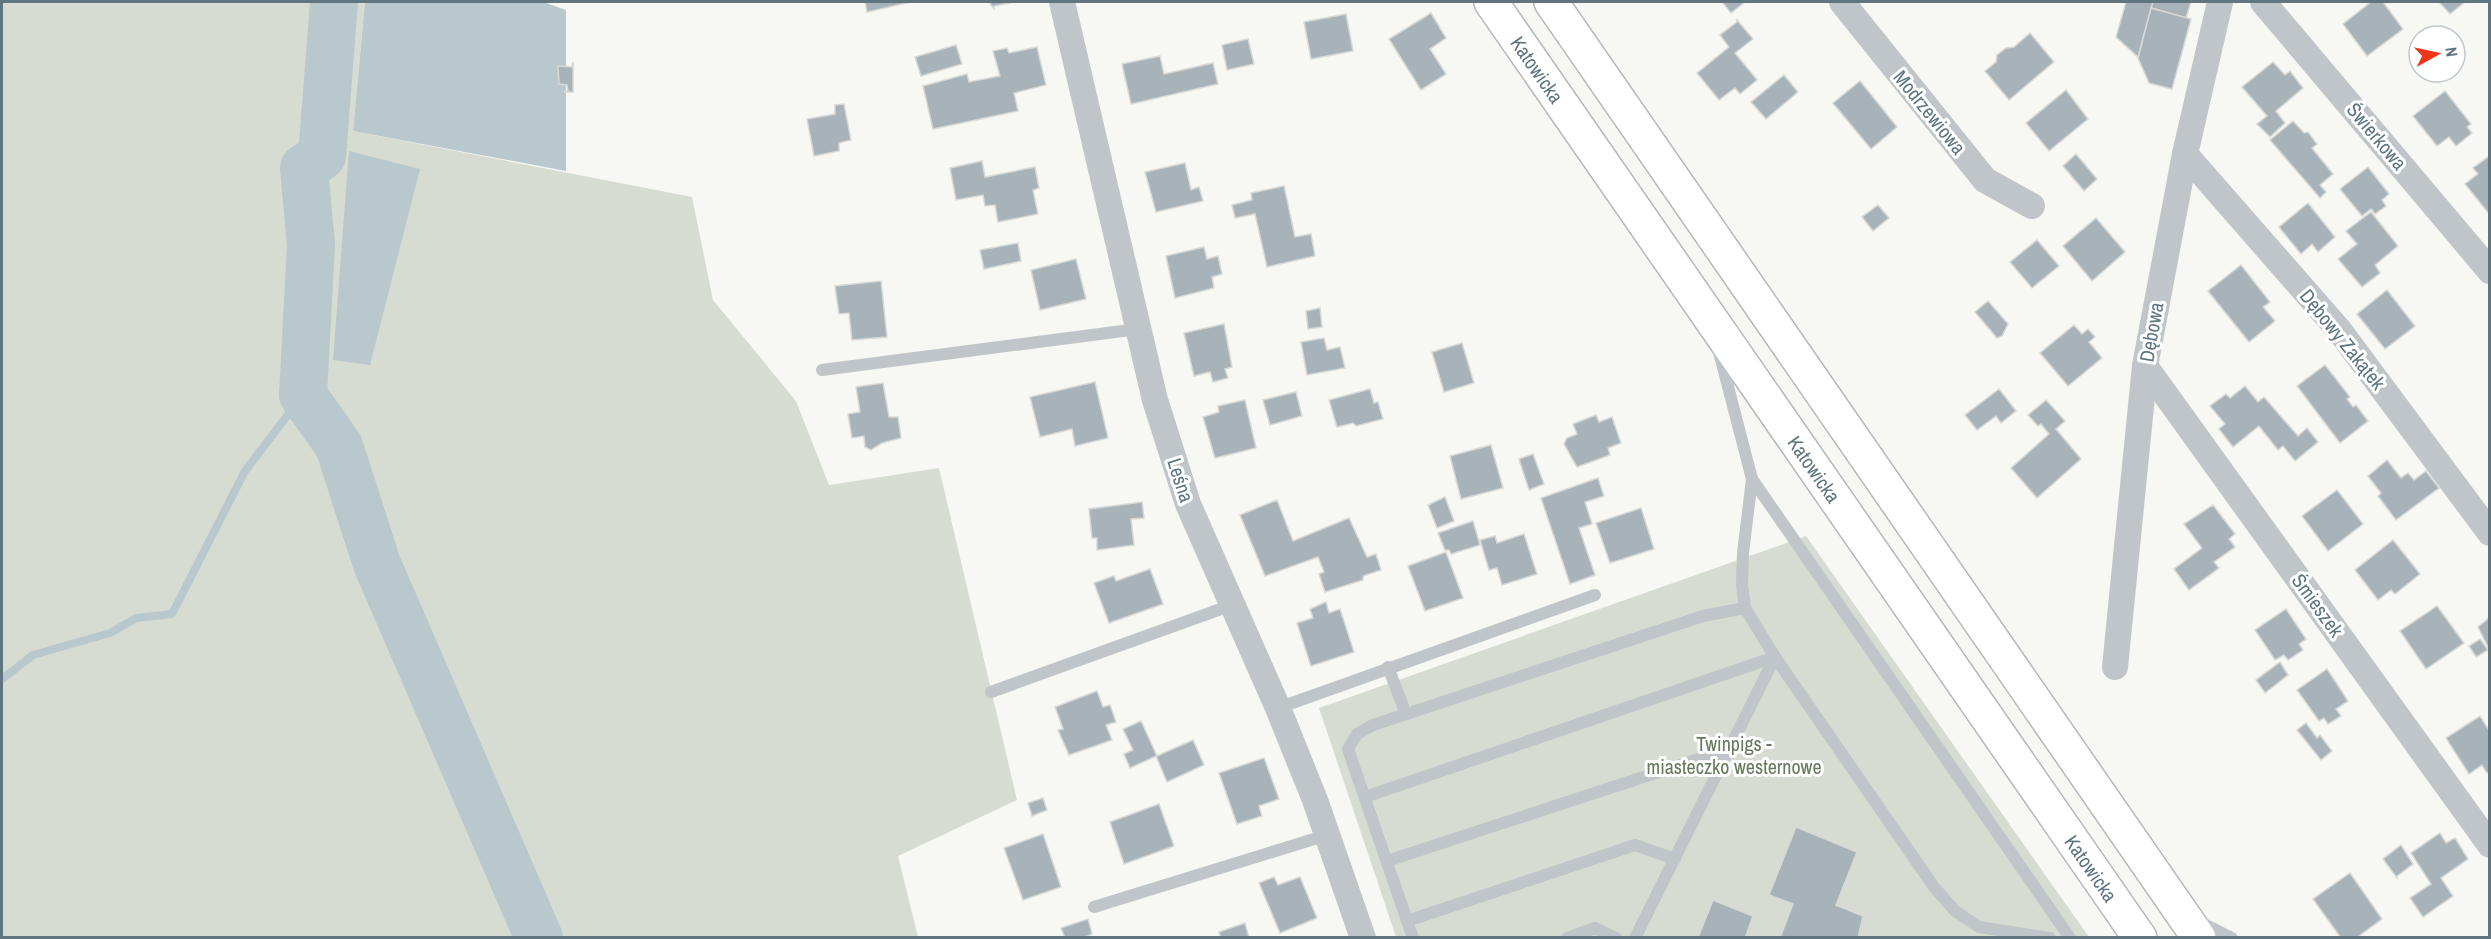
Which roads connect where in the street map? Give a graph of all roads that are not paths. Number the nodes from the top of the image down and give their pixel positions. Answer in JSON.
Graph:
{"nodes":[{"id":1,"x":1062,"y":2,"type":"edge"},
{"id":2,"x":1491,"y":2,"type":"edge"},
{"id":3,"x":1551,"y":2,"type":"edge"},
{"id":4,"x":1842,"y":2,"type":"edge"},
{"id":5,"x":2220,"y":2,"type":"edge"},
{"id":6,"x":2263,"y":2,"type":"edge"},
{"id":7,"x":2185,"y":154,"type":"junction"},
{"id":8,"x":2032,"y":206,"type":"dead end"},
{"id":9,"x":2490,"y":271,"type":"edge"},
{"id":10,"x":1707,"y":314,"type":"junction"},
{"id":11,"x":1138,"y":329,"type":"junction"},
{"id":12,"x":2145,"y":366,"type":"junction"},
{"id":13,"x":822,"y":370,"type":"dead end"},
{"id":14,"x":1752,"y":479,"type":"junction"},
{"id":15,"x":2490,"y":533,"type":"edge"},
{"id":16,"x":1595,"y":595,"type":"dead end"},
{"id":17,"x":1232,"y":605,"type":"junction"},
{"id":18,"x":1745,"y":608,"type":"junction"},
{"id":19,"x":1775,"y":657,"type":"junction"},
{"id":20,"x":1388,"y":667,"type":"junction"},
{"id":21,"x":2115,"y":667,"type":"dead end"},
{"id":22,"x":992,"y":692,"type":"dead end"},
{"id":23,"x":1278,"y":708,"type":"junction"},
{"id":24,"x":1406,"y":714,"type":"junction"},
{"id":25,"x":1729,"y":749,"type":"junction"},
{"id":26,"x":1365,"y":797,"type":"junction"},
{"id":27,"x":2481,"y":813,"type":"edge"},
{"id":28,"x":1328,"y":835,"type":"junction"},
{"id":29,"x":2490,"y":845,"type":"edge"},
{"id":30,"x":1674,"y":859,"type":"junction"},
{"id":31,"x":1387,"y":861,"type":"junction"},
{"id":32,"x":1094,"y":907,"type":"dead end"},
{"id":33,"x":1407,"y":921,"type":"junction"},
{"id":34,"x":2190,"y":925,"type":"edge"},
{"id":35,"x":1363,"y":938,"type":"edge"},
{"id":36,"x":1413,"y":938,"type":"edge"},
{"id":37,"x":1567,"y":938,"type":"edge"},
{"id":38,"x":1616,"y":938,"type":"edge"},
{"id":39,"x":1635,"y":938,"type":"edge"},
{"id":40,"x":2050,"y":938,"type":"edge"},
{"id":41,"x":2070,"y":938,"type":"edge"},
{"id":42,"x":2140,"y":938,"type":"edge"},
{"id":43,"x":2232,"y":938,"type":"edge"}],
"edges":[{"from":1,"to":11,"type":"street","name":"Leśna"},
{"from":2,"to":10,"type":"main road","name":"Katowicka"},
{"from":3,"to":34,"type":"main road"},
{"from":4,"to":8,"type":"street","name":"Modrzewiowa"},
{"from":5,"to":7,"type":"street","name":"Dębowa"},
{"from":6,"to":9,"type":"street","name":"Świerkowa"},
{"from":7,"to":12,"type":"street","name":"Dębowa"},
{"from":7,"to":15,"type":"street","name":"Dębowy Zakątek"},
{"from":10,"to":14,"type":"lane"},
{"from":10,"to":42,"type":"main road","name":"Katowicka"},
{"from":11,"to":13,"type":"lane"},
{"from":11,"to":17,"type":"street","name":"Leśna"},
{"from":12,"to":21,"type":"street","name":"Dębowa"},
{"from":12,"to":27,"type":"street","name":"Śmieszek"},
{"from":14,"to":18,"type":"lane"},
{"from":14,"to":41,"type":"lane"},
{"from":16,"to":20,"type":"lane"},
{"from":17,"to":22,"type":"lane"},
{"from":17,"to":23,"type":"street","name":"Leśna"},
{"from":18,"to":19,"type":"lane"},
{"from":18,"to":24,"type":"lane"},
{"from":19,"to":25,"type":"lane"},
{"from":19,"to":26,"type":"lane"},
{"from":19,"to":40,"type":"lane"},
{"from":20,"to":23,"type":"lane"},
{"from":20,"to":24,"type":"lane"},
{"from":23,"to":28,"type":"street","name":"Leśna"},
{"from":24,"to":26,"type":"lane"},
{"from":25,"to":30,"type":"lane"},
{"from":25,"to":31,"type":"lane"},
{"from":26,"to":31,"type":"lane"},
{"from":27,"to":29,"type":"street","name":"Śmieszek"},
{"from":28,"to":32,"type":"lane"},
{"from":28,"to":35,"type":"street","name":"Leśna"},
{"from":30,"to":33,"type":"lane"},
{"from":30,"to":39,"type":"lane"},
{"from":31,"to":33,"type":"lane"},
{"from":33,"to":36,"type":"lane"},
{"from":34,"to":43,"type":"lane"},
{"from":37,"to":38,"type":"lane"}]}
